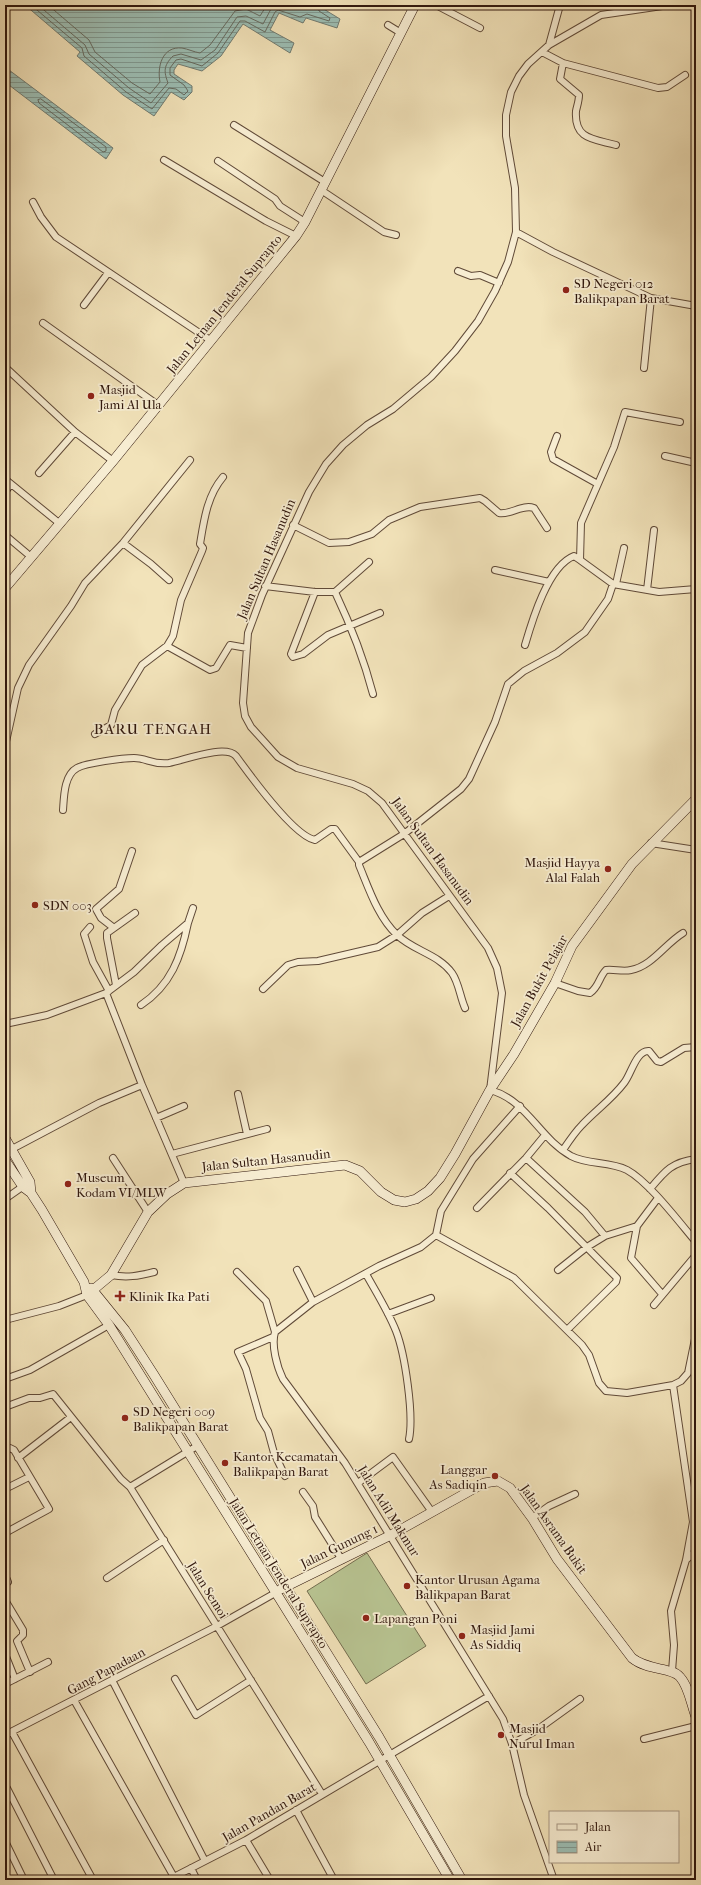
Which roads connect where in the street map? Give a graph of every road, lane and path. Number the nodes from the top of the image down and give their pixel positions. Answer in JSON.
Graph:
{"nodes":[{"id":1,"x":415,"y":5,"type":"edge"},
{"id":2,"x":436,"y":5,"type":"edge"},
{"id":3,"x":560,"y":5,"type":"edge"},
{"id":4,"x":669,"y":5,"type":"edge"},
{"id":5,"x":388,"y":25,"type":"dead end"},
{"id":6,"x":480,"y":28,"type":"dead end"},
{"id":7,"x":401,"y":32,"type":"junction"},
{"id":8,"x":548,"y":45,"type":"junction"},
{"id":9,"x":542,"y":52,"type":"junction"},
{"id":10,"x":563,"y":63,"type":"junction"},
{"id":11,"x":685,"y":75,"type":"dead end"},
{"id":12,"x":234,"y":125,"type":"dead end"},
{"id":13,"x":616,"y":145,"type":"dead end"},
{"id":14,"x":164,"y":160,"type":"dead end"},
{"id":15,"x":218,"y":161,"type":"dead end"},
{"id":16,"x":323,"y":186,"type":"junction"},
{"id":17,"x":33,"y":202,"type":"dead end"},
{"id":18,"x":305,"y":222,"type":"junction"},
{"id":19,"x":516,"y":232,"type":"junction"},
{"id":20,"x":396,"y":235,"type":"dead end"},
{"id":21,"x":296,"y":236,"type":"junction"},
{"id":22,"x":458,"y":271,"type":"dead end"},
{"id":23,"x":108,"y":273,"type":"junction"},
{"id":24,"x":499,"y":284,"type":"junction"},
{"id":25,"x":651,"y":298,"type":"junction"},
{"id":26,"x":84,"y":305,"type":"dead end"},
{"id":27,"x":696,"y":306,"type":"edge"},
{"id":28,"x":43,"y":323,"type":"dead end"},
{"id":29,"x":210,"y":340,"type":"junction"},
{"id":30,"x":5,"y":368,"type":"edge"},
{"id":31,"x":644,"y":368,"type":"dead end"},
{"id":32,"x":158,"y":405,"type":"junction"},
{"id":33,"x":680,"y":422,"type":"dead end"},
{"id":34,"x":75,"y":432,"type":"junction"},
{"id":35,"x":557,"y":436,"type":"dead end"},
{"id":36,"x":665,"y":456,"type":"dead end"},
{"id":37,"x":190,"y":460,"type":"dead end"},
{"id":38,"x":113,"y":461,"type":"junction"},
{"id":39,"x":696,"y":463,"type":"edge"},
{"id":40,"x":39,"y":473,"type":"dead end"},
{"id":41,"x":223,"y":477,"type":"dead end"},
{"id":42,"x":5,"y":479,"type":"edge"},
{"id":43,"x":11,"y":484,"type":"junction"},
{"id":44,"x":596,"y":484,"type":"junction"},
{"id":45,"x":5,"y":492,"type":"edge"},
{"id":46,"x":59,"y":523,"type":"junction"},
{"id":47,"x":293,"y":526,"type":"junction"},
{"id":48,"x":547,"y":528,"type":"dead end"},
{"id":49,"x":654,"y":530,"type":"dead end"},
{"id":50,"x":5,"y":535,"type":"edge"},
{"id":51,"x":123,"y":544,"type":"junction"},
{"id":52,"x":624,"y":548,"type":"dead end"},
{"id":53,"x":30,"y":556,"type":"junction"},
{"id":54,"x":580,"y":560,"type":"junction"},
{"id":55,"x":369,"y":562,"type":"dead end"},
{"id":56,"x":495,"y":570,"type":"dead end"},
{"id":57,"x":169,"y":580,"type":"dead end"},
{"id":58,"x":549,"y":582,"type":"junction"},
{"id":59,"x":614,"y":584,"type":"junction"},
{"id":60,"x":265,"y":586,"type":"junction"},
{"id":61,"x":5,"y":588,"type":"edge"},
{"id":62,"x":696,"y":589,"type":"edge"},
{"id":63,"x":647,"y":590,"type":"junction"},
{"id":64,"x":315,"y":592,"type":"junction"},
{"id":65,"x":335,"y":592,"type":"junction"},
{"id":66,"x":380,"y":613,"type":"dead end"},
{"id":67,"x":351,"y":624,"type":"junction"},
{"id":68,"x":525,"y":645,"type":"dead end"},
{"id":69,"x":168,"y":646,"type":"junction"},
{"id":70,"x":247,"y":648,"type":"junction"},
{"id":71,"x":373,"y":694,"type":"dead end"},
{"id":72,"x":95,"y":734,"type":"dead end"},
{"id":73,"x":5,"y":746,"type":"edge"},
{"id":74,"x":696,"y":799,"type":"edge"},
{"id":75,"x":63,"y":810,"type":"dead end"},
{"id":76,"x":404,"y":834,"type":"junction"},
{"id":77,"x":651,"y":843,"type":"junction"},
{"id":78,"x":696,"y":850,"type":"edge"},
{"id":79,"x":132,"y":851,"type":"dead end"},
{"id":80,"x":359,"y":862,"type":"junction"},
{"id":81,"x":450,"y":896,"type":"junction"},
{"id":82,"x":193,"y":908,"type":"dead end"},
{"id":83,"x":135,"y":913,"type":"dead end"},
{"id":84,"x":188,"y":923,"type":"junction"},
{"id":85,"x":90,"y":927,"type":"dead end"},
{"id":86,"x":114,"y":928,"type":"junction"},
{"id":87,"x":683,"y":933,"type":"dead end"},
{"id":88,"x":397,"y":935,"type":"junction"},
{"id":89,"x":555,"y":983,"type":"junction"},
{"id":90,"x":116,"y":985,"type":"junction"},
{"id":91,"x":263,"y":989,"type":"dead end"},
{"id":92,"x":108,"y":992,"type":"junction"},
{"id":93,"x":141,"y":1005,"type":"dead end"},
{"id":94,"x":465,"y":1008,"type":"dead end"},
{"id":95,"x":5,"y":1024,"type":"edge"},
{"id":96,"x":696,"y":1047,"type":"edge"},
{"id":97,"x":142,"y":1085,"type":"junction"},
{"id":98,"x":490,"y":1090,"type":"junction"},
{"id":99,"x":238,"y":1094,"type":"dead end"},
{"id":100,"x":184,"y":1106,"type":"dead end"},
{"id":101,"x":520,"y":1106,"type":"junction"},
{"id":102,"x":156,"y":1118,"type":"junction"},
{"id":103,"x":267,"y":1129,"type":"dead end"},
{"id":104,"x":247,"y":1134,"type":"junction"},
{"id":105,"x":545,"y":1135,"type":"junction"},
{"id":106,"x":5,"y":1138,"type":"edge"},
{"id":107,"x":12,"y":1149,"type":"junction"},
{"id":108,"x":563,"y":1150,"type":"junction"},
{"id":109,"x":172,"y":1154,"type":"junction"},
{"id":110,"x":113,"y":1158,"type":"dead end"},
{"id":111,"x":526,"y":1158,"type":"junction"},
{"id":112,"x":696,"y":1159,"type":"edge"},
{"id":113,"x":5,"y":1160,"type":"edge"},
{"id":114,"x":510,"y":1173,"type":"junction"},
{"id":115,"x":184,"y":1183,"type":"junction"},
{"id":116,"x":26,"y":1185,"type":"junction"},
{"id":117,"x":650,"y":1189,"type":"junction"},
{"id":118,"x":658,"y":1198,"type":"junction"},
{"id":119,"x":5,"y":1199,"type":"edge"},
{"id":120,"x":477,"y":1208,"type":"dead end"},
{"id":121,"x":148,"y":1212,"type":"junction"},
{"id":122,"x":637,"y":1226,"type":"junction"},
{"id":123,"x":436,"y":1235,"type":"junction"},
{"id":124,"x":604,"y":1236,"type":"junction"},
{"id":125,"x":696,"y":1242,"type":"edge"},
{"id":126,"x":587,"y":1247,"type":"junction"},
{"id":127,"x":696,"y":1255,"type":"edge"},
{"id":128,"x":297,"y":1270,"type":"dead end"},
{"id":129,"x":558,"y":1270,"type":"dead end"},
{"id":130,"x":154,"y":1272,"type":"dead end"},
{"id":131,"x":237,"y":1272,"type":"dead end"},
{"id":132,"x":366,"y":1274,"type":"junction"},
{"id":133,"x":111,"y":1275,"type":"junction"},
{"id":134,"x":91,"y":1293,"type":"junction"},
{"id":135,"x":662,"y":1294,"type":"junction"},
{"id":136,"x":431,"y":1298,"type":"dead end"},
{"id":137,"x":313,"y":1302,"type":"junction"},
{"id":138,"x":654,"y":1305,"type":"dead end"},
{"id":139,"x":388,"y":1314,"type":"junction"},
{"id":140,"x":5,"y":1320,"type":"edge"},
{"id":141,"x":109,"y":1325,"type":"junction"},
{"id":142,"x":567,"y":1330,"type":"junction"},
{"id":143,"x":274,"y":1334,"type":"junction"},
{"id":144,"x":696,"y":1334,"type":"edge"},
{"id":145,"x":5,"y":1379,"type":"edge"},
{"id":146,"x":673,"y":1384,"type":"junction"},
{"id":147,"x":5,"y":1407,"type":"edge"},
{"id":148,"x":71,"y":1418,"type":"junction"},
{"id":149,"x":409,"y":1439,"type":"dead end"},
{"id":150,"x":198,"y":1446,"type":"junction"},
{"id":151,"x":395,"y":1450,"type":"dead end"},
{"id":152,"x":5,"y":1451,"type":"edge"},
{"id":153,"x":189,"y":1451,"type":"junction"},
{"id":154,"x":393,"y":1457,"type":"junction"},
{"id":155,"x":18,"y":1458,"type":"junction"},
{"id":156,"x":285,"y":1476,"type":"dead end"},
{"id":157,"x":29,"y":1477,"type":"junction"},
{"id":158,"x":358,"y":1483,"type":"junction"},
{"id":159,"x":130,"y":1487,"type":"junction"},
{"id":160,"x":5,"y":1489,"type":"edge"},
{"id":161,"x":303,"y":1492,"type":"dead end"},
{"id":162,"x":575,"y":1494,"type":"dead end"},
{"id":163,"x":432,"y":1512,"type":"junction"},
{"id":164,"x":532,"y":1518,"type":"junction"},
{"id":165,"x":5,"y":1533,"type":"edge"},
{"id":166,"x":391,"y":1535,"type":"junction"},
{"id":167,"x":164,"y":1540,"type":"junction"},
{"id":168,"x":696,"y":1551,"type":"edge"},
{"id":169,"x":342,"y":1560,"type":"junction"},
{"id":170,"x":686,"y":1560,"type":"junction"},
{"id":171,"x":5,"y":1575,"type":"edge"},
{"id":172,"x":107,"y":1578,"type":"dead end"},
{"id":173,"x":5,"y":1585,"type":"edge"},
{"id":174,"x":285,"y":1587,"type":"junction"},
{"id":175,"x":277,"y":1592,"type":"junction"},
{"id":176,"x":5,"y":1600,"type":"edge"},
{"id":177,"x":217,"y":1626,"type":"junction"},
{"id":178,"x":5,"y":1654,"type":"edge"},
{"id":179,"x":48,"y":1662,"type":"dead end"},
{"id":180,"x":672,"y":1671,"type":"junction"},
{"id":181,"x":30,"y":1672,"type":"junction"},
{"id":182,"x":15,"y":1679,"type":"junction"},
{"id":183,"x":175,"y":1679,"type":"dead end"},
{"id":184,"x":112,"y":1680,"type":"junction"},
{"id":185,"x":251,"y":1680,"type":"junction"},
{"id":186,"x":5,"y":1684,"type":"edge"},
{"id":187,"x":489,"y":1696,"type":"junction"},
{"id":188,"x":580,"y":1699,"type":"dead end"},
{"id":189,"x":74,"y":1700,"type":"junction"},
{"id":190,"x":696,"y":1717,"type":"edge"},
{"id":191,"x":696,"y":1726,"type":"edge"},
{"id":192,"x":12,"y":1732,"type":"junction"},
{"id":193,"x":5,"y":1735,"type":"edge"},
{"id":194,"x":644,"y":1739,"type":"dead end"},
{"id":195,"x":512,"y":1744,"type":"junction"},
{"id":196,"x":389,"y":1755,"type":"junction"},
{"id":197,"x":380,"y":1760,"type":"junction"},
{"id":198,"x":7,"y":1788,"type":"dead end"},
{"id":199,"x":322,"y":1794,"type":"junction"},
{"id":200,"x":296,"y":1810,"type":"junction"},
{"id":201,"x":246,"y":1840,"type":"junction"},
{"id":202,"x":5,"y":1841,"type":"edge"},
{"id":203,"x":205,"y":1861,"type":"junction"},
{"id":204,"x":191,"y":1868,"type":"junction"},
{"id":205,"x":174,"y":1877,"type":"junction"},
{"id":206,"x":24,"y":1880,"type":"edge"},
{"id":207,"x":54,"y":1880,"type":"edge"},
{"id":208,"x":93,"y":1880,"type":"edge"},
{"id":209,"x":168,"y":1880,"type":"edge"},
{"id":210,"x":197,"y":1880,"type":"edge"},
{"id":211,"x":270,"y":1880,"type":"edge"},
{"id":212,"x":334,"y":1880,"type":"edge"},
{"id":213,"x":450,"y":1880,"type":"edge"},
{"id":214,"x":462,"y":1880,"type":"edge"},
{"id":215,"x":554,"y":1880,"type":"edge"}],
"edges":[{"from":1,"to":7,"type":"main road","name":"Jalan Letnan Jenderal Suprapto"},
{"from":2,"to":6,"type":"street"},
{"from":3,"to":8,"type":"street"},
{"from":4,"to":8,"type":"street","name":"Jalan Sultan Hasanudin"},
{"from":5,"to":7,"type":"street"},
{"from":7,"to":16,"type":"main road","name":"Jalan Letnan Jenderal Suprapto"},
{"from":8,"to":9,"type":"street","name":"Jalan Sultan Hasanudin"},
{"from":9,"to":10,"type":"street"},
{"from":9,"to":19,"type":"street","name":"Jalan Sultan Hasanudin"},
{"from":10,"to":11,"type":"street"},
{"from":10,"to":13,"type":"street"},
{"from":12,"to":16,"type":"street"},
{"from":14,"to":21,"type":"street"},
{"from":15,"to":18,"type":"street"},
{"from":16,"to":18,"type":"main road","name":"Jalan Letnan Jenderal Suprapto"},
{"from":16,"to":20,"type":"street"},
{"from":17,"to":23,"type":"street"},
{"from":18,"to":21,"type":"main road","name":"Jalan Letnan Jenderal Suprapto"},
{"from":19,"to":24,"type":"street","name":"Jalan Sultan Hasanudin"},
{"from":19,"to":25,"type":"street"},
{"from":21,"to":29,"type":"main road","name":"Jalan Letnan Jenderal Suprapto"},
{"from":22,"to":24,"type":"street"},
{"from":23,"to":26,"type":"street"},
{"from":23,"to":29,"type":"street"},
{"from":24,"to":47,"type":"street","name":"Jalan Sultan Hasanudin"},
{"from":25,"to":27,"type":"street"},
{"from":25,"to":31,"type":"street"},
{"from":28,"to":32,"type":"street"},
{"from":29,"to":32,"type":"main road","name":"Jalan Letnan Jenderal Suprapto"},
{"from":30,"to":34,"type":"street"},
{"from":32,"to":38,"type":"main road","name":"Jalan Letnan Jenderal Suprapto"},
{"from":33,"to":44,"type":"street"},
{"from":34,"to":38,"type":"street"},
{"from":34,"to":40,"type":"street"},
{"from":35,"to":44,"type":"street"},
{"from":36,"to":39,"type":"street"},
{"from":37,"to":51,"type":"street"},
{"from":38,"to":46,"type":"main road","name":"Jalan Letnan Jenderal Suprapto"},
{"from":41,"to":69,"type":"street"},
{"from":42,"to":43,"type":"street"},
{"from":43,"to":45,"type":"street"},
{"from":43,"to":46,"type":"street"},
{"from":44,"to":54,"type":"street"},
{"from":46,"to":53,"type":"main road","name":"Jalan Letnan Jenderal Suprapto"},
{"from":47,"to":48,"type":"street"},
{"from":47,"to":60,"type":"street","name":"Jalan Sultan Hasanudin"},
{"from":49,"to":63,"type":"street"},
{"from":50,"to":53,"type":"street"},
{"from":51,"to":57,"type":"street"},
{"from":51,"to":73,"type":"street"},
{"from":52,"to":59,"type":"street"},
{"from":53,"to":61,"type":"main road","name":"Jalan Letnan Jenderal Suprapto"},
{"from":54,"to":58,"type":"street"},
{"from":54,"to":59,"type":"street"},
{"from":55,"to":65,"type":"street"},
{"from":56,"to":58,"type":"street"},
{"from":58,"to":68,"type":"street"},
{"from":59,"to":63,"type":"street"},
{"from":59,"to":76,"type":"street"},
{"from":60,"to":64,"type":"street"},
{"from":60,"to":70,"type":"street","name":"Jalan Sultan Hasanudin"},
{"from":62,"to":63,"type":"street"},
{"from":64,"to":65,"type":"street"},
{"from":64,"to":67,"type":"street"},
{"from":65,"to":67,"type":"street"},
{"from":66,"to":67,"type":"street"},
{"from":67,"to":71,"type":"street"},
{"from":69,"to":70,"type":"street"},
{"from":69,"to":72,"type":"street"},
{"from":70,"to":76,"type":"street","name":"Jalan Sultan Hasanudin"},
{"from":74,"to":77,"type":"main road","name":"Jalan Bukit Pelajar"},
{"from":75,"to":80,"type":"street"},
{"from":76,"to":80,"type":"street"},
{"from":76,"to":81,"type":"street","name":"Jalan Sultan Hasanudin"},
{"from":77,"to":78,"type":"street"},
{"from":77,"to":89,"type":"main road","name":"Jalan Bukit Pelajar"},
{"from":79,"to":86,"type":"street"},
{"from":80,"to":88,"type":"street"},
{"from":81,"to":88,"type":"street"},
{"from":81,"to":98,"type":"street","name":"Jalan Sultan Hasanudin"},
{"from":82,"to":84,"type":"street"},
{"from":83,"to":86,"type":"street"},
{"from":84,"to":90,"type":"street"},
{"from":84,"to":93,"type":"street"},
{"from":85,"to":92,"type":"street"},
{"from":86,"to":90,"type":"street"},
{"from":87,"to":89,"type":"street"},
{"from":88,"to":91,"type":"street"},
{"from":88,"to":94,"type":"street"},
{"from":89,"to":98,"type":"main road","name":"Jalan Bukit Pelajar"},
{"from":90,"to":92,"type":"street"},
{"from":92,"to":95,"type":"street"},
{"from":92,"to":97,"type":"street"},
{"from":96,"to":108,"type":"street"},
{"from":97,"to":102,"type":"street"},
{"from":97,"to":107,"type":"street"},
{"from":98,"to":101,"type":"street"},
{"from":98,"to":115,"type":"main road","name":"Jalan Sultan Hasanudin"},
{"from":99,"to":104,"type":"street"},
{"from":100,"to":102,"type":"street"},
{"from":101,"to":105,"type":"street"},
{"from":101,"to":123,"type":"street"},
{"from":102,"to":109,"type":"street"},
{"from":103,"to":104,"type":"street"},
{"from":104,"to":109,"type":"street"},
{"from":105,"to":108,"type":"street"},
{"from":105,"to":111,"type":"street"},
{"from":106,"to":107,"type":"main road","name":"Jalan Letnan Jenderal Suprapto"},
{"from":107,"to":116,"type":"main road","name":"Jalan Letnan Jenderal Suprapto"},
{"from":108,"to":117,"type":"street"},
{"from":109,"to":115,"type":"street"},
{"from":110,"to":121,"type":"street"},
{"from":111,"to":114,"type":"street"},
{"from":111,"to":124,"type":"street"},
{"from":112,"to":117,"type":"street"},
{"from":113,"to":116,"type":"main road","name":"Jalan Letnan Jenderal Suprapto"},
{"from":114,"to":120,"type":"street"},
{"from":114,"to":126,"type":"street"},
{"from":115,"to":121,"type":"main road","name":"Jalan Sultan Hasanudin"},
{"from":116,"to":119,"type":"street"},
{"from":116,"to":134,"type":"main road","name":"Jalan Letnan Jenderal Suprapto"},
{"from":117,"to":118,"type":"street"},
{"from":118,"to":122,"type":"street"},
{"from":118,"to":125,"type":"street"},
{"from":121,"to":133,"type":"main road","name":"Jalan Sultan Hasanudin"},
{"from":122,"to":124,"type":"street"},
{"from":122,"to":135,"type":"street"},
{"from":123,"to":132,"type":"street"},
{"from":123,"to":142,"type":"street"},
{"from":124,"to":126,"type":"street"},
{"from":126,"to":129,"type":"street"},
{"from":126,"to":142,"type":"street"},
{"from":127,"to":135,"type":"street"},
{"from":128,"to":137,"type":"street"},
{"from":130,"to":133,"type":"street"},
{"from":131,"to":143,"type":"street","name":"Jalan Adil Makmur"},
{"from":132,"to":137,"type":"street"},
{"from":132,"to":139,"type":"street"},
{"from":133,"to":134,"type":"main road","name":"Jalan Sultan Hasanudin"},
{"from":134,"to":140,"type":"street"},
{"from":134,"to":141,"type":"main road","name":"Jalan Letnan Jenderal Suprapto"},
{"from":134,"to":150,"type":"main road","name":"Jalan Letnan Jenderal Suprapto"},
{"from":135,"to":138,"type":"street"},
{"from":136,"to":139,"type":"street"},
{"from":137,"to":143,"type":"street"},
{"from":139,"to":149,"type":"street"},
{"from":141,"to":145,"type":"street"},
{"from":141,"to":153,"type":"main road","name":"Jalan Letnan Jenderal Suprapto"},
{"from":142,"to":146,"type":"street"},
{"from":143,"to":156,"type":"street"},
{"from":143,"to":158,"type":"street","name":"Jalan Adil Makmur"},
{"from":144,"to":146,"type":"street"},
{"from":146,"to":170,"type":"street"},
{"from":147,"to":148,"type":"street","name":"Jalan Semoi"},
{"from":148,"to":155,"type":"street"},
{"from":148,"to":159,"type":"street","name":"Jalan Semoi"},
{"from":150,"to":153,"type":"street"},
{"from":150,"to":174,"type":"main road","name":"Jalan Letnan Jenderal Suprapto"},
{"from":151,"to":154,"type":"street"},
{"from":152,"to":155,"type":"street"},
{"from":153,"to":159,"type":"street"},
{"from":153,"to":175,"type":"main road","name":"Jalan Letnan Jenderal Suprapto"},
{"from":154,"to":158,"type":"street"},
{"from":154,"to":163,"type":"street"},
{"from":155,"to":157,"type":"street"},
{"from":157,"to":160,"type":"street"},
{"from":157,"to":165,"type":"street"},
{"from":158,"to":166,"type":"street","name":"Jalan Adil Makmur"},
{"from":159,"to":167,"type":"street","name":"Jalan Semoi"},
{"from":161,"to":169,"type":"street"},
{"from":162,"to":164,"type":"street"},
{"from":163,"to":164,"type":"main road","name":"Jalan Asrama Bukit"},
{"from":163,"to":166,"type":"main road","name":"Jalan Asrama Bukit"},
{"from":164,"to":180,"type":"main road","name":"Jalan Asrama Bukit"},
{"from":166,"to":169,"type":"main road","name":"Jalan Gunung 1"},
{"from":166,"to":187,"type":"street","name":"Jalan Adil Makmur"},
{"from":167,"to":172,"type":"street"},
{"from":167,"to":177,"type":"street","name":"Jalan Semoi"},
{"from":168,"to":170,"type":"street"},
{"from":169,"to":174,"type":"main road","name":"Jalan Gunung 1"},
{"from":170,"to":180,"type":"street"},
{"from":171,"to":173,"type":"street"},
{"from":174,"to":175,"type":"main road","name":"Jalan Gunung 1"},
{"from":174,"to":196,"type":"main road","name":"Jalan Letnan Jenderal Suprapto"},
{"from":175,"to":177,"type":"street","name":"Gang Papadaan"},
{"from":175,"to":197,"type":"main road","name":"Jalan Letnan Jenderal Suprapto"},
{"from":176,"to":181,"type":"street"},
{"from":177,"to":184,"type":"street","name":"Gang Papadaan"},
{"from":177,"to":185,"type":"street","name":"Jalan Semoi"},
{"from":178,"to":182,"type":"street"},
{"from":179,"to":181,"type":"street"},
{"from":180,"to":190,"type":"main road"},
{"from":181,"to":182,"type":"street"},
{"from":182,"to":186,"type":"street"},
{"from":183,"to":185,"type":"street"},
{"from":184,"to":189,"type":"street","name":"Gang Papadaan"},
{"from":184,"to":203,"type":"street"},
{"from":185,"to":199,"type":"street","name":"Jalan Semoi"},
{"from":187,"to":195,"type":"street","name":"Jalan Adil Makmur"},
{"from":187,"to":196,"type":"street"},
{"from":188,"to":195,"type":"street"},
{"from":189,"to":192,"type":"street","name":"Gang Papadaan"},
{"from":189,"to":205,"type":"street"},
{"from":191,"to":194,"type":"street"},
{"from":192,"to":193,"type":"street","name":"Gang Papadaan"},
{"from":192,"to":208,"type":"street"},
{"from":195,"to":215,"type":"street","name":"Jalan Adil Makmur"},
{"from":196,"to":197,"type":"street","name":"Jalan Pandan Barat"},
{"from":196,"to":214,"type":"main road","name":"Jalan Letnan Jenderal Suprapto"},
{"from":197,"to":199,"type":"street","name":"Jalan Pandan Barat"},
{"from":197,"to":213,"type":"main road","name":"Jalan Letnan Jenderal Suprapto"},
{"from":198,"to":207,"type":"street"},
{"from":199,"to":200,"type":"street","name":"Jalan Pandan Barat"},
{"from":200,"to":201,"type":"street","name":"Jalan Pandan Barat"},
{"from":200,"to":212,"type":"street"},
{"from":201,"to":203,"type":"street","name":"Jalan Pandan Barat"},
{"from":201,"to":211,"type":"street"},
{"from":202,"to":206,"type":"street"},
{"from":203,"to":204,"type":"street","name":"Jalan Pandan Barat"},
{"from":204,"to":205,"type":"street","name":"Jalan Pandan Barat"},
{"from":204,"to":210,"type":"street"},
{"from":205,"to":209,"type":"street","name":"Jalan Pandan Barat"}]}
